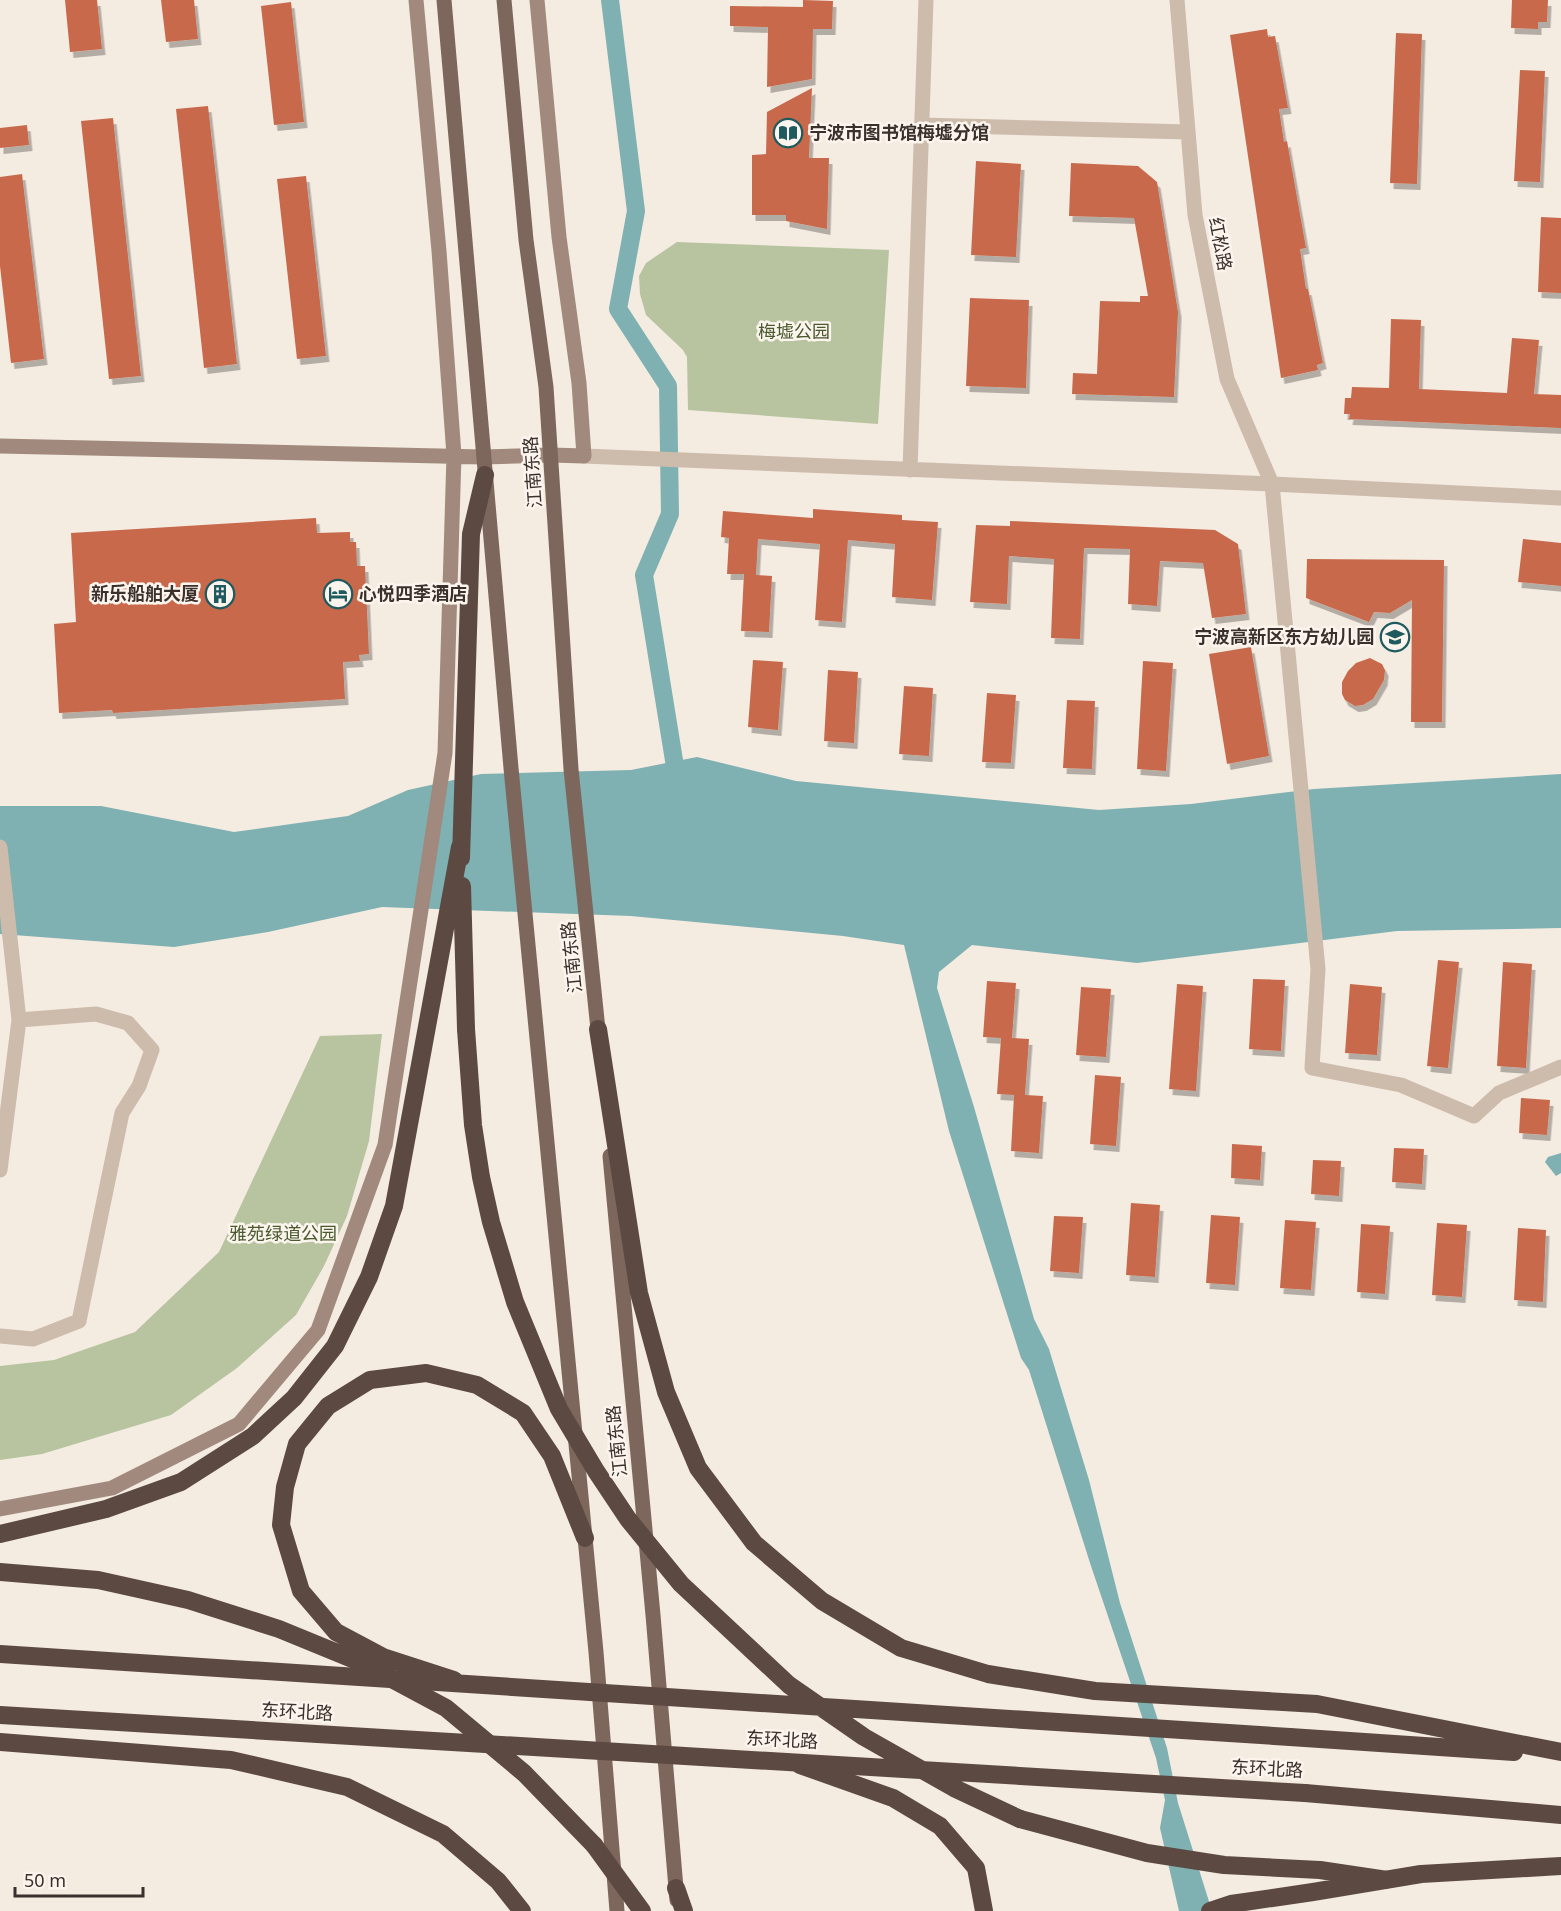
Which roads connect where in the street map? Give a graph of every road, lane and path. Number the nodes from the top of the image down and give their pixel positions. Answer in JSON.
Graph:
{"nodes":[{"id":1,"x":416,"y":0,"type":"edge"},
{"id":2,"x":444,"y":0,"type":"edge"},
{"id":3,"x":504,"y":0,"type":"edge"},
{"id":4,"x":537,"y":0,"type":"edge"},
{"id":5,"x":926,"y":0,"type":"edge"},
{"id":6,"x":1177,"y":0,"type":"edge"},
{"id":7,"x":921,"y":125,"type":"junction"},
{"id":8,"x":1188,"y":132,"type":"junction"},
{"id":9,"x":0,"y":446,"type":"edge"},
{"id":10,"x":454,"y":455,"type":"junction"},
{"id":11,"x":551,"y":455,"type":"junction"},
{"id":12,"x":584,"y":456,"type":"junction"},
{"id":13,"x":484,"y":466,"type":"junction"},
{"id":14,"x":910,"y":470,"type":"junction"},
{"id":15,"x":1272,"y":484,"type":"junction"},
{"id":16,"x":1561,"y":498,"type":"edge"},
{"id":17,"x":0,"y":847,"type":"edge"},
{"id":18,"x":455,"y":927,"type":"junction"},
{"id":19,"x":19,"y":1020,"type":"junction"},
{"id":20,"x":598,"y":1029,"type":"junction"},
{"id":21,"x":1561,"y":1067,"type":"edge"},
{"id":22,"x":0,"y":1170,"type":"edge"},
{"id":23,"x":0,"y":1336,"type":"edge"},
{"id":24,"x":0,"y":1509,"type":"edge"},
{"id":25,"x":0,"y":1534,"type":"edge"},
{"id":26,"x":585,"y":1538,"type":"junction"},
{"id":27,"x":0,"y":1572,"type":"edge"},
{"id":28,"x":0,"y":1654,"type":"edge"},
{"id":29,"x":467,"y":1684,"type":"junction"},
{"id":30,"x":0,"y":1715,"type":"edge"},
{"id":31,"x":0,"y":1742,"type":"edge"},
{"id":32,"x":1561,"y":1754,"type":"edge"},
{"id":33,"x":793,"y":1762,"type":"junction"},
{"id":34,"x":1561,"y":1815,"type":"edge"},
{"id":35,"x":1561,"y":1866,"type":"edge"},
{"id":36,"x":1387,"y":1880,"type":"junction"},
{"id":37,"x":676,"y":1888,"type":"junction"},
{"id":38,"x":522,"y":1911,"type":"edge"},
{"id":39,"x":617,"y":1911,"type":"edge"},
{"id":40,"x":642,"y":1911,"type":"edge"},
{"id":41,"x":678,"y":1911,"type":"edge"},
{"id":42,"x":684,"y":1911,"type":"edge"},
{"id":43,"x":984,"y":1911,"type":"edge"},
{"id":44,"x":1210,"y":1911,"type":"edge"}],
"edges":[{"from":1,"to":10,"type":"main road"},
{"from":2,"to":13,"type":"main road"},
{"from":3,"to":11,"type":"main road","name":"江南东路"},
{"from":4,"to":12,"type":"main road"},
{"from":5,"to":7,"type":"street"},
{"from":6,"to":8,"type":"street","name":"红松路"},
{"from":7,"to":8,"type":"street"},
{"from":7,"to":14,"type":"street"},
{"from":8,"to":15,"type":"street","name":"红松路"},
{"from":9,"to":10,"type":"main road"},
{"from":10,"to":13,"type":"main road"},
{"from":10,"to":24,"type":"main road"},
{"from":11,"to":12,"type":"main road"},
{"from":11,"to":13,"type":"main road"},
{"from":11,"to":20,"type":"main road","name":"江南东路"},
{"from":12,"to":14,"type":"street"},
{"from":13,"to":18,"type":"highway"},
{"from":13,"to":26,"type":"main road"},
{"from":14,"to":15,"type":"street"},
{"from":15,"to":16,"type":"street"},
{"from":15,"to":21,"type":"street","name":"红松路"},
{"from":17,"to":19,"type":"street"},
{"from":18,"to":25,"type":"highway"},
{"from":18,"to":36,"type":"highway","bridge":true},
{"from":19,"to":22,"type":"street"},
{"from":19,"to":23,"type":"street"},
{"from":20,"to":32,"type":"highway"},
{"from":20,"to":37,"type":"main road","name":"江南东路"},
{"from":26,"to":29,"type":"highway","bridge":true},
{"from":26,"to":39,"type":"main road"},
{"from":27,"to":40,"type":"highway","bridge":true},
{"from":28,"to":29,"type":"highway","name":"东环北路","bridge":true},
{"from":29,"to":32,"type":"highway","name":"东环北路","bridge":true},
{"from":30,"to":33,"type":"highway","name":"东环北路","bridge":true},
{"from":31,"to":38,"type":"highway"},
{"from":33,"to":34,"type":"highway","name":"东环北路","bridge":true},
{"from":33,"to":43,"type":"highway","bridge":true},
{"from":35,"to":36,"type":"highway"},
{"from":36,"to":44,"type":"highway"},
{"from":37,"to":41,"type":"main road","name":"江南东路"},
{"from":37,"to":42,"type":"highway"}]}
